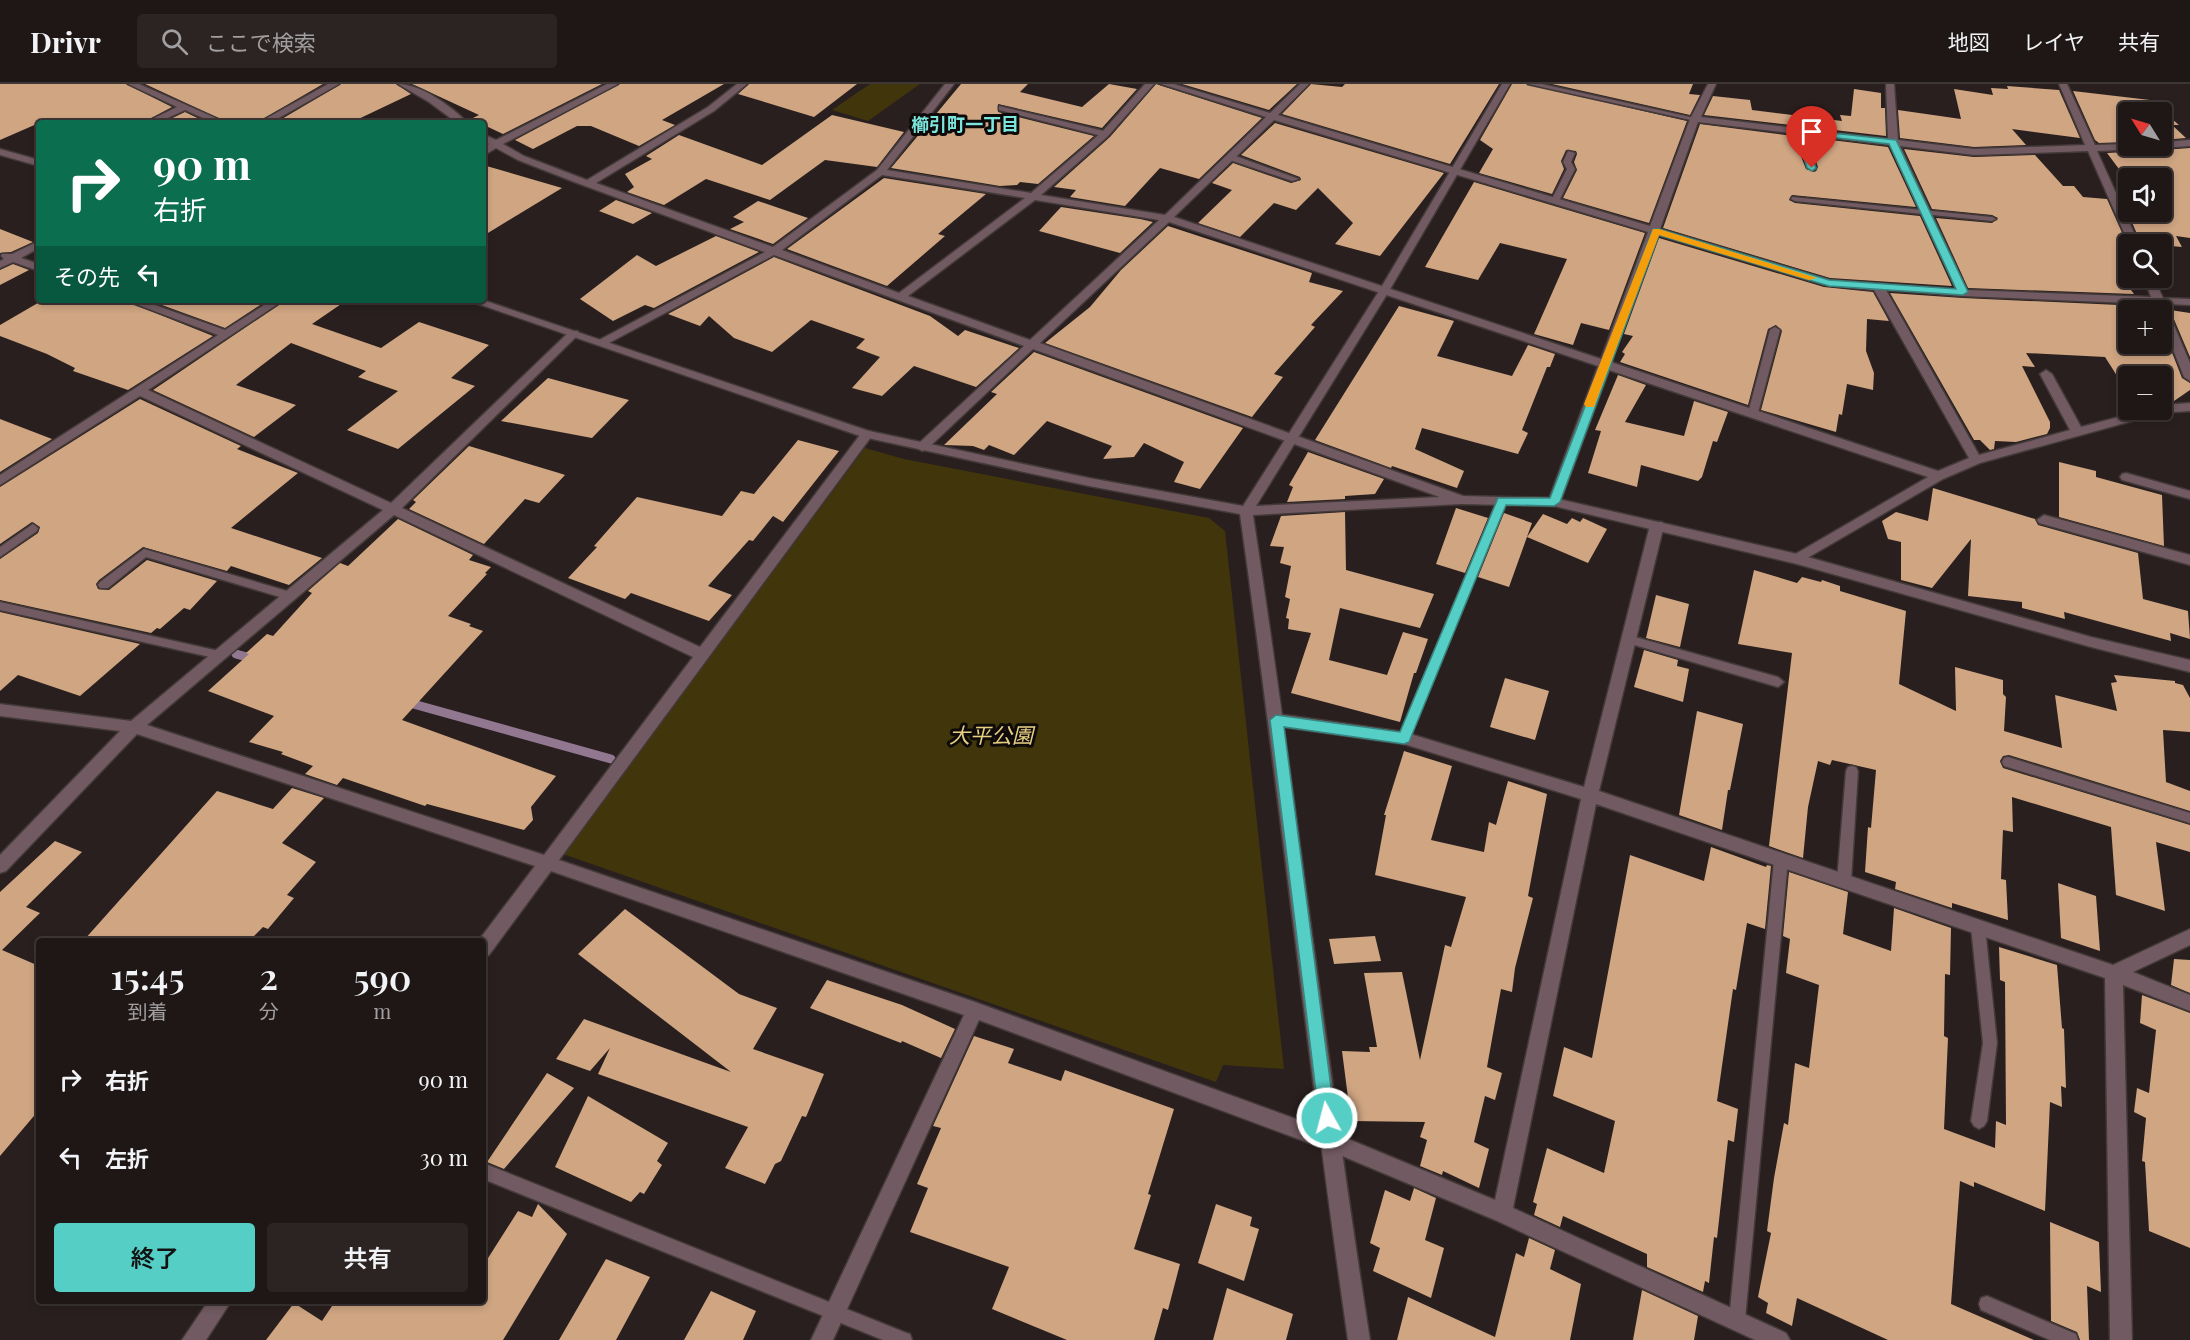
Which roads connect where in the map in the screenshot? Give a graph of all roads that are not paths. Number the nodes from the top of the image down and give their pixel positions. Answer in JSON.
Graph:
{"nodes":[{"id":1,"x":132,"y":84,"type":"edge"},
{"id":2,"x":336,"y":84,"type":"edge"},
{"id":3,"x":402,"y":84,"type":"edge"},
{"id":4,"x":614,"y":84,"type":"edge"},
{"id":5,"x":743,"y":84,"type":"edge"},
{"id":6,"x":950,"y":84,"type":"edge"},
{"id":7,"x":1150,"y":84,"type":"edge"},
{"id":8,"x":1164,"y":84,"type":"edge"},
{"id":9,"x":1305,"y":84,"type":"edge"},
{"id":10,"x":1506,"y":84,"type":"edge"},
{"id":11,"x":1532,"y":84,"type":"edge"},
{"id":12,"x":1712,"y":84,"type":"edge"},
{"id":13,"x":1890,"y":84,"type":"edge"},
{"id":14,"x":2063,"y":84,"type":"edge"},
{"id":15,"x":185,"y":107,"type":"junction"},
{"id":16,"x":1002,"y":108,"type":"dead end"},
{"id":17,"x":1272,"y":116,"type":"junction"},
{"id":18,"x":1695,"y":119,"type":"junction"},
{"id":19,"x":156,"y":120,"type":"edge"},
{"id":20,"x":215,"y":120,"type":"edge"},
{"id":21,"x":269,"y":120,"type":"edge"},
{"id":22,"x":460,"y":120,"type":"edge"},
{"id":23,"x":1798,"y":131,"type":"junction"},
{"id":24,"x":1105,"y":134,"type":"junction"},
{"id":25,"x":486,"y":139,"type":"edge"},
{"id":26,"x":1893,"y":142,"type":"junction"},
{"id":27,"x":2190,"y":143,"type":"edge"},
{"id":28,"x":2172,"y":144,"type":"edge"},
{"id":29,"x":494,"y":145,"type":"junction"},
{"id":30,"x":2118,"y":148,"type":"edge"},
{"id":31,"x":2092,"y":149,"type":"junction"},
{"id":32,"x":486,"y":151,"type":"edge"},
{"id":33,"x":0,"y":152,"type":"edge"},
{"id":34,"x":1571,"y":153,"type":"dead end"},
{"id":35,"x":1230,"y":158,"type":"junction"},
{"id":36,"x":36,"y":162,"type":"edge"},
{"id":37,"x":1812,"y":168,"type":"dead end"},
{"id":38,"x":1454,"y":171,"type":"junction"},
{"id":39,"x":880,"y":172,"type":"junction"},
{"id":40,"x":1295,"y":179,"type":"dead end"},
{"id":41,"x":588,"y":184,"type":"junction"},
{"id":42,"x":1034,"y":195,"type":"junction"},
{"id":43,"x":1796,"y":199,"type":"dead end"},
{"id":44,"x":1555,"y":201,"type":"junction"},
{"id":45,"x":1924,"y":212,"type":"junction"},
{"id":46,"x":1167,"y":218,"type":"junction"},
{"id":47,"x":1992,"y":219,"type":"dead end"},
{"id":48,"x":1656,"y":231,"type":"junction"},
{"id":49,"x":2130,"y":234,"type":"edge"},
{"id":50,"x":36,"y":246,"type":"edge"},
{"id":51,"x":774,"y":252,"type":"junction"},
{"id":52,"x":0,"y":254,"type":"edge"},
{"id":53,"x":12,"y":259,"type":"junction"},
{"id":54,"x":0,"y":265,"type":"edge"},
{"id":55,"x":36,"y":267,"type":"edge"},
{"id":56,"x":1879,"y":288,"type":"junction"},
{"id":57,"x":2154,"y":288,"type":"edge"},
{"id":58,"x":1384,"y":291,"type":"junction"},
{"id":59,"x":1963,"y":292,"type":"junction"},
{"id":60,"x":900,"y":297,"type":"junction"},
{"id":61,"x":2159,"y":300,"type":"joint"},
{"id":62,"x":2172,"y":301,"type":"edge"},
{"id":63,"x":2190,"y":302,"type":"edge"},
{"id":64,"x":138,"y":303,"type":"edge"},
{"id":65,"x":274,"y":303,"type":"edge"},
{"id":66,"x":481,"y":303,"type":"edge"},
{"id":67,"x":1776,"y":330,"type":"dead end"},
{"id":68,"x":2172,"y":332,"type":"edge"},
{"id":69,"x":574,"y":333,"type":"junction"},
{"id":70,"x":226,"y":334,"type":"junction"},
{"id":71,"x":603,"y":342,"type":"junction"},
{"id":72,"x":1032,"y":345,"type":"junction"},
{"id":73,"x":1605,"y":363,"type":"junction"},
{"id":74,"x":2046,"y":374,"type":"dead end"},
{"id":75,"x":2190,"y":377,"type":"edge"},
{"id":76,"x":140,"y":391,"type":"junction"},
{"id":77,"x":2190,"y":407,"type":"edge"},
{"id":78,"x":2172,"y":408,"type":"edge"},
{"id":79,"x":1753,"y":413,"type":"junction"},
{"id":80,"x":2121,"y":420,"type":"edge"},
{"id":81,"x":2077,"y":432,"type":"junction"},
{"id":82,"x":867,"y":434,"type":"junction"},
{"id":83,"x":1293,"y":438,"type":"junction"},
{"id":84,"x":922,"y":447,"type":"junction"},
{"id":85,"x":1976,"y":460,"type":"junction"},
{"id":86,"x":1939,"y":476,"type":"junction"},
{"id":87,"x":2126,"y":477,"type":"dead end"},
{"id":88,"x":0,"y":482,"type":"edge"},
{"id":89,"x":2190,"y":495,"type":"edge"},
{"id":90,"x":1461,"y":500,"type":"junction"},
{"id":91,"x":1502,"y":501,"type":"junction"},
{"id":92,"x":1554,"y":502,"type":"junction"},
{"id":93,"x":393,"y":508,"type":"junction"},
{"id":94,"x":1246,"y":511,"type":"junction"},
{"id":95,"x":2044,"y":520,"type":"dead end"},
{"id":96,"x":1657,"y":525,"type":"junction"},
{"id":97,"x":33,"y":528,"type":"dead end"},
{"id":98,"x":0,"y":553,"type":"edge"},
{"id":99,"x":1797,"y":559,"type":"junction"},
{"id":100,"x":2190,"y":560,"type":"edge"},
{"id":101,"x":104,"y":585,"type":"dead end"},
{"id":102,"x":290,"y":596,"type":"junction"},
{"id":103,"x":0,"y":606,"type":"edge"},
{"id":104,"x":1628,"y":639,"type":"junction"},
{"id":105,"x":219,"y":655,"type":"junction"},
{"id":106,"x":703,"y":655,"type":"junction"},
{"id":107,"x":2190,"y":666,"type":"edge"},
{"id":108,"x":1778,"y":682,"type":"dead end"},
{"id":109,"x":0,"y":710,"type":"edge"},
{"id":110,"x":1276,"y":720,"type":"junction"},
{"id":111,"x":134,"y":727,"type":"junction"},
{"id":112,"x":1404,"y":738,"type":"junction"},
{"id":113,"x":2008,"y":762,"type":"dead end"},
{"id":114,"x":1852,"y":771,"type":"dead end"},
{"id":115,"x":1590,"y":795,"type":"junction"},
{"id":116,"x":2190,"y":818,"type":"edge"},
{"id":117,"x":1781,"y":860,"type":"junction"},
{"id":118,"x":547,"y":863,"type":"junction"},
{"id":119,"x":0,"y":866,"type":"edge"},
{"id":120,"x":1844,"y":881,"type":"junction"},
{"id":121,"x":1978,"y":927,"type":"junction"},
{"id":122,"x":2190,"y":937,"type":"edge"},
{"id":123,"x":486,"y":945,"type":"edge"},
{"id":124,"x":2114,"y":973,"type":"junction"},
{"id":125,"x":2190,"y":1003,"type":"edge"},
{"id":126,"x":975,"y":1010,"type":"junction"},
{"id":127,"x":1979,"y":1121,"type":"dead end"},
{"id":128,"x":1329,"y":1141,"type":"junction"},
{"id":129,"x":486,"y":1172,"type":"edge"},
{"id":130,"x":1502,"y":1214,"type":"junction"},
{"id":131,"x":219,"y":1304,"type":"edge"},
{"id":132,"x":1987,"y":1304,"type":"dead end"},
{"id":133,"x":835,"y":1312,"type":"junction"},
{"id":134,"x":1737,"y":1320,"type":"junction"},
{"id":135,"x":193,"y":1340,"type":"edge"},
{"id":136,"x":822,"y":1340,"type":"edge"},
{"id":137,"x":904,"y":1340,"type":"edge"},
{"id":138,"x":1359,"y":1340,"type":"edge"},
{"id":139,"x":1779,"y":1340,"type":"edge"},
{"id":140,"x":2070,"y":1340,"type":"edge"},
{"id":141,"x":2121,"y":1340,"type":"edge"}],
"edges":[{"from":1,"to":15,"type":"street"},
{"from":2,"to":21,"type":"street"},
{"from":3,"to":22,"type":"street"},
{"from":4,"to":29,"type":"street"},
{"from":5,"to":41,"type":"street"},
{"from":6,"to":39,"type":"street"},
{"from":7,"to":24,"type":"street"},
{"from":8,"to":17,"type":"street"},
{"from":9,"to":17,"type":"street"},
{"from":10,"to":38,"type":"street"},
{"from":11,"to":18,"type":"lane"},
{"from":12,"to":18,"type":"street"},
{"from":13,"to":26,"type":"street"},
{"from":14,"to":31,"type":"street"},
{"from":15,"to":19,"type":"street"},
{"from":15,"to":20,"type":"street"},
{"from":16,"to":24,"type":"lane"},
{"from":17,"to":35,"type":"street"},
{"from":17,"to":38,"type":"street"},
{"from":18,"to":23,"type":"street"},
{"from":18,"to":48,"type":"street"},
{"from":23,"to":26,"type":"street"},
{"from":23,"to":37,"type":"lane"},
{"from":24,"to":42,"type":"street"},
{"from":25,"to":29,"type":"street"},
{"from":26,"to":31,"type":"street"},
{"from":26,"to":45,"type":"street"},
{"from":27,"to":28,"type":"street"},
{"from":29,"to":32,"type":"street"},
{"from":29,"to":41,"type":"street"},
{"from":30,"to":31,"type":"street"},
{"from":31,"to":49,"type":"street"},
{"from":33,"to":36,"type":"street"},
{"from":34,"to":44,"type":"lane"},
{"from":35,"to":40,"type":"lane"},
{"from":35,"to":46,"type":"street"},
{"from":38,"to":44,"type":"street"},
{"from":38,"to":58,"type":"street"},
{"from":39,"to":42,"type":"street"},
{"from":39,"to":51,"type":"street"},
{"from":41,"to":51,"type":"street"},
{"from":42,"to":46,"type":"street"},
{"from":42,"to":60,"type":"street"},
{"from":43,"to":45,"type":"lane"},
{"from":44,"to":48,"type":"street"},
{"from":45,"to":47,"type":"lane"},
{"from":45,"to":59,"type":"street"},
{"from":46,"to":58,"type":"street"},
{"from":46,"to":72,"type":"street"},
{"from":48,"to":56,"type":"street"},
{"from":48,"to":73,"type":"street"},
{"from":50,"to":53,"type":"street"},
{"from":51,"to":60,"type":"street"},
{"from":51,"to":71,"type":"street"},
{"from":52,"to":53,"type":"street"},
{"from":53,"to":54,"type":"street"},
{"from":53,"to":55,"type":"street"},
{"from":56,"to":59,"type":"street"},
{"from":56,"to":85,"type":"street"},
{"from":57,"to":61,"type":"street"},
{"from":58,"to":73,"type":"street"},
{"from":58,"to":83,"type":"street"},
{"from":59,"to":61,"type":"street"},
{"from":60,"to":72,"type":"street"},
{"from":62,"to":63,"type":"street"},
{"from":64,"to":70,"type":"street"},
{"from":65,"to":70,"type":"street"},
{"from":66,"to":69,"type":"street"},
{"from":67,"to":79,"type":"lane"},
{"from":68,"to":75,"type":"street"},
{"from":69,"to":71,"type":"street"},
{"from":69,"to":93,"type":"street"},
{"from":70,"to":76,"type":"street"},
{"from":71,"to":82,"type":"street"},
{"from":72,"to":83,"type":"street"},
{"from":72,"to":84,"type":"street"},
{"from":73,"to":79,"type":"street"},
{"from":73,"to":92,"type":"street"},
{"from":74,"to":81,"type":"street"},
{"from":76,"to":88,"type":"street"},
{"from":76,"to":93,"type":"street"},
{"from":77,"to":78,"type":"street"},
{"from":79,"to":86,"type":"street"},
{"from":80,"to":81,"type":"street"},
{"from":81,"to":85,"type":"street"},
{"from":82,"to":84,"type":"street"},
{"from":82,"to":106,"type":"street"},
{"from":83,"to":90,"type":"street"},
{"from":83,"to":94,"type":"street"},
{"from":84,"to":94,"type":"street"},
{"from":85,"to":86,"type":"street"},
{"from":86,"to":99,"type":"street"},
{"from":87,"to":89,"type":"street"},
{"from":90,"to":91,"type":"street"},
{"from":90,"to":94,"type":"street"},
{"from":91,"to":92,"type":"street"},
{"from":91,"to":112,"type":"lane"},
{"from":92,"to":96,"type":"street"},
{"from":93,"to":102,"type":"street"},
{"from":93,"to":106,"type":"street"},
{"from":94,"to":110,"type":"street"},
{"from":95,"to":100,"type":"street"},
{"from":96,"to":99,"type":"street"},
{"from":96,"to":104,"type":"street"},
{"from":97,"to":98,"type":"lane"},
{"from":99,"to":107,"type":"street"},
{"from":101,"to":102,"type":"lane"},
{"from":102,"to":105,"type":"street"},
{"from":103,"to":105,"type":"lane"},
{"from":104,"to":108,"type":"lane"},
{"from":104,"to":115,"type":"street"},
{"from":105,"to":111,"type":"street"},
{"from":106,"to":118,"type":"street"},
{"from":109,"to":111,"type":"street"},
{"from":110,"to":112,"type":"street"},
{"from":110,"to":128,"type":"street"},
{"from":111,"to":118,"type":"street"},
{"from":111,"to":119,"type":"street"},
{"from":112,"to":115,"type":"street"},
{"from":113,"to":116,"type":"lane"},
{"from":114,"to":120,"type":"lane"},
{"from":115,"to":117,"type":"street"},
{"from":115,"to":130,"type":"street"},
{"from":117,"to":120,"type":"street"},
{"from":117,"to":134,"type":"lane"},
{"from":118,"to":123,"type":"street"},
{"from":118,"to":126,"type":"street"},
{"from":120,"to":121,"type":"street"},
{"from":121,"to":124,"type":"street"},
{"from":121,"to":127,"type":"lane"},
{"from":122,"to":124,"type":"street"},
{"from":124,"to":125,"type":"street"},
{"from":124,"to":141,"type":"street"},
{"from":126,"to":128,"type":"street"},
{"from":126,"to":133,"type":"street"},
{"from":128,"to":130,"type":"street"},
{"from":128,"to":138,"type":"street"},
{"from":129,"to":133,"type":"lane"},
{"from":130,"to":134,"type":"street"},
{"from":131,"to":135,"type":"street"},
{"from":132,"to":140,"type":"lane"},
{"from":133,"to":136,"type":"street"},
{"from":133,"to":137,"type":"lane"},
{"from":134,"to":139,"type":"street"}]}
